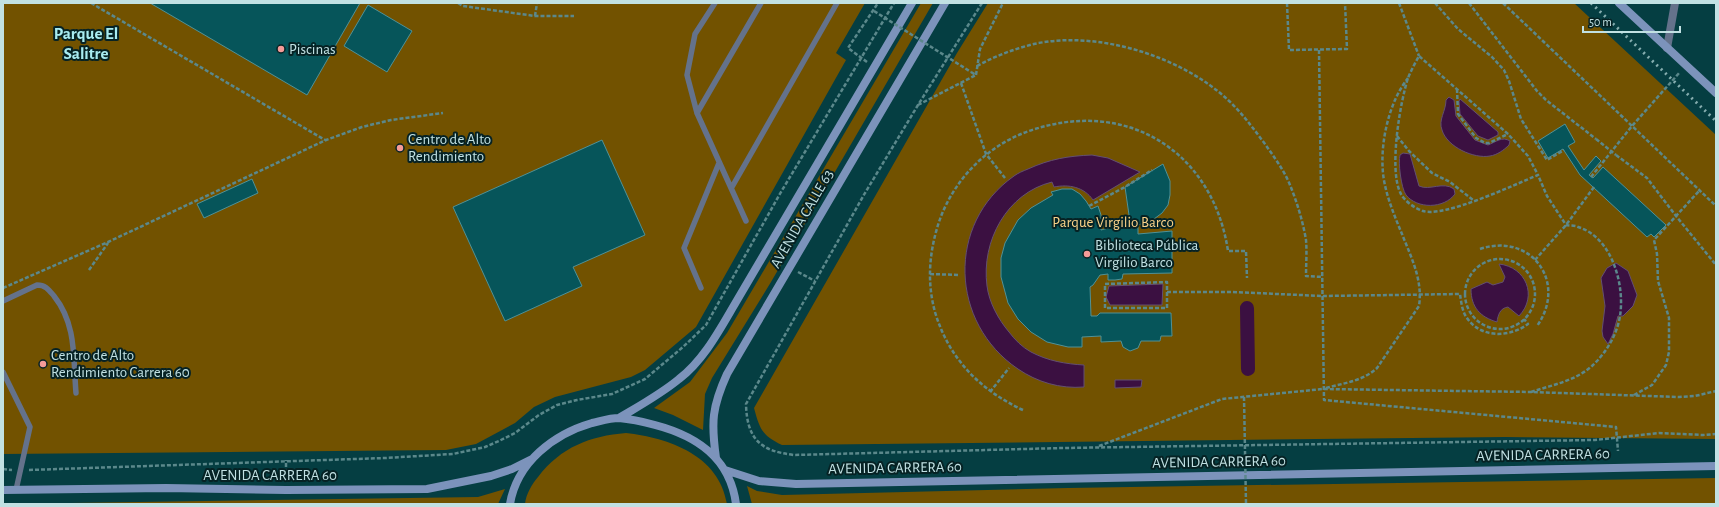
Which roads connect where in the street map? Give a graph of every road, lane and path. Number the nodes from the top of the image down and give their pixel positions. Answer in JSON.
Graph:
{"nodes":[{"id":1,"x":91,"y":3,"type":"edge"},
{"id":2,"x":458,"y":3,"type":"edge"},
{"id":3,"x":537,"y":3,"type":"edge"},
{"id":4,"x":714,"y":3,"type":"edge"},
{"id":5,"x":761,"y":3,"type":"edge"},
{"id":6,"x":836,"y":3,"type":"edge"},
{"id":7,"x":878,"y":3,"type":"edge"},
{"id":8,"x":894,"y":3,"type":"edge"},
{"id":9,"x":912,"y":3,"type":"edge"},
{"id":10,"x":945,"y":3,"type":"edge"},
{"id":11,"x":982,"y":3,"type":"edge"},
{"id":12,"x":1003,"y":3,"type":"edge"},
{"id":13,"x":1287,"y":3,"type":"edge"},
{"id":14,"x":1345,"y":3,"type":"edge"},
{"id":15,"x":1400,"y":3,"type":"edge"},
{"id":16,"x":1435,"y":3,"type":"edge"},
{"id":17,"x":1469,"y":3,"type":"edge"},
{"id":18,"x":1503,"y":3,"type":"edge"},
{"id":19,"x":1620,"y":3,"type":"edge"},
{"id":20,"x":1675,"y":3,"type":"edge"},
{"id":21,"x":874,"y":11,"type":"junction"},
{"id":22,"x":535,"y":16,"type":"junction"},
{"id":23,"x":574,"y":16,"type":"dead end"},
{"id":24,"x":1667,"y":48,"type":"junction"},
{"id":25,"x":1319,"y":50,"type":"junction"},
{"id":26,"x":1419,"y":56,"type":"junction"},
{"id":27,"x":861,"y":58,"type":"junction"},
{"id":28,"x":1686,"y":65,"type":"junction"},
{"id":29,"x":874,"y":66,"type":"junction"},
{"id":30,"x":977,"y":66,"type":"junction"},
{"id":31,"x":976,"y":75,"type":"junction"},
{"id":32,"x":1408,"y":78,"type":"junction"},
{"id":33,"x":961,"y":83,"type":"junction"},
{"id":34,"x":1457,"y":89,"type":"junction"},
{"id":35,"x":1716,"y":93,"type":"edge"},
{"id":36,"x":918,"y":105,"type":"junction"},
{"id":37,"x":443,"y":113,"type":"dead end"},
{"id":38,"x":697,"y":113,"type":"junction"},
{"id":39,"x":1632,"y":126,"type":"junction"},
{"id":40,"x":1396,"y":134,"type":"junction"},
{"id":41,"x":1508,"y":134,"type":"junction"},
{"id":42,"x":326,"y":140,"type":"junction"},
{"id":43,"x":1564,"y":150,"type":"dead end"},
{"id":44,"x":986,"y":154,"type":"junction"},
{"id":45,"x":719,"y":163,"type":"junction"},
{"id":46,"x":1152,"y":170,"type":"dead end"},
{"id":47,"x":1538,"y":175,"type":"junction"},
{"id":48,"x":1591,"y":177,"type":"dead end"},
{"id":49,"x":1005,"y":178,"type":"dead end"},
{"id":50,"x":732,"y":187,"type":"junction"},
{"id":51,"x":1594,"y":188,"type":"dead end"},
{"id":52,"x":1699,"y":191,"type":"junction"},
{"id":53,"x":1474,"y":200,"type":"junction"},
{"id":54,"x":1089,"y":206,"type":"dead end"},
{"id":55,"x":1716,"y":206,"type":"edge"},
{"id":56,"x":1676,"y":216,"type":"junction"},
{"id":57,"x":746,"y":221,"type":"dead end"},
{"id":58,"x":1566,"y":225,"type":"junction"},
{"id":59,"x":108,"y":242,"type":"junction"},
{"id":60,"x":1480,"y":249,"type":"dead end"},
{"id":61,"x":1535,"y":260,"type":"junction"},
{"id":62,"x":1716,"y":265,"type":"edge"},
{"id":63,"x":789,"y":268,"type":"junction"},
{"id":64,"x":89,"y":270,"type":"dead end"},
{"id":65,"x":930,"y":274,"type":"junction"},
{"id":66,"x":960,"y":275,"type":"dead end"},
{"id":67,"x":1323,"y":276,"type":"junction"},
{"id":68,"x":1247,"y":278,"type":"dead end"},
{"id":69,"x":1115,"y":280,"type":"dead end"},
{"id":70,"x":815,"y":281,"type":"junction"},
{"id":71,"x":1116,"y":283,"type":"junction"},
{"id":72,"x":3,"y":288,"type":"edge"},
{"id":73,"x":701,"y":288,"type":"dead end"},
{"id":74,"x":1167,"y":292,"type":"junction"},
{"id":75,"x":1420,"y":295,"type":"junction"},
{"id":76,"x":1323,"y":296,"type":"junction"},
{"id":77,"x":3,"y":301,"type":"edge"},
{"id":78,"x":1524,"y":319,"type":"junction"},
{"id":79,"x":1538,"y":326,"type":"dead end"},
{"id":80,"x":1009,"y":368,"type":"dead end"},
{"id":81,"x":3,"y":372,"type":"edge"},
{"id":82,"x":1324,"y":389,"type":"junction"},
{"id":83,"x":1716,"y":391,"type":"edge"},
{"id":84,"x":990,"y":392,"type":"junction"},
{"id":85,"x":1531,"y":392,"type":"junction"},
{"id":86,"x":76,"y":393,"type":"dead end"},
{"id":87,"x":1634,"y":395,"type":"junction"},
{"id":88,"x":1244,"y":396,"type":"junction"},
{"id":89,"x":1023,"y":410,"type":"dead end"},
{"id":90,"x":619,"y":418,"type":"junction"},
{"id":91,"x":1716,"y":434,"type":"edge"},
{"id":92,"x":1617,"y":438,"type":"junction"},
{"id":93,"x":1097,"y":447,"type":"junction"},
{"id":94,"x":1618,"y":451,"type":"dead end"},
{"id":95,"x":716,"y":458,"type":"junction"},
{"id":96,"x":532,"y":459,"type":"junction"},
{"id":97,"x":286,"y":460,"type":"junction"},
{"id":98,"x":1716,"y":466,"type":"edge"},
{"id":99,"x":3,"y":469,"type":"edge"},
{"id":100,"x":21,"y":470,"type":"junction"},
{"id":101,"x":725,"y":470,"type":"junction"},
{"id":102,"x":286,"y":473,"type":"dead end"},
{"id":103,"x":3,"y":490,"type":"edge"},
{"id":104,"x":16,"y":490,"type":"junction"},
{"id":105,"x":510,"y":504,"type":"edge"},
{"id":106,"x":736,"y":504,"type":"edge"},
{"id":107,"x":1246,"y":504,"type":"edge"}],
"edges":[{"from":1,"to":42,"type":"path"},
{"from":2,"to":22,"type":"path"},
{"from":3,"to":22,"type":"path"},
{"from":4,"to":38,"type":"lane"},
{"from":5,"to":38,"type":"lane"},
{"from":6,"to":50,"type":"lane"},
{"from":7,"to":21,"type":"path"},
{"from":8,"to":27,"type":"path"},
{"from":9,"to":29,"type":"main road","name":"AVENIDA CALLE 63"},
{"from":10,"to":63,"type":"main road","name":"AVENIDA CALLE 63"},
{"from":11,"to":36,"type":"path"},
{"from":12,"to":30,"type":"path"},
{"from":13,"to":25,"type":"path"},
{"from":14,"to":25,"type":"path"},
{"from":15,"to":26,"type":"path"},
{"from":16,"to":43,"type":"path"},
{"from":17,"to":56,"type":"path","bridge":true},
{"from":18,"to":39,"type":"path"},
{"from":19,"to":24,"type":"main road"},
{"from":20,"to":24,"type":"street"},
{"from":21,"to":27,"type":"path"},
{"from":21,"to":31,"type":"path","bridge":true},
{"from":22,"to":23,"type":"path"},
{"from":24,"to":28,"type":"main road"},
{"from":25,"to":67,"type":"path"},
{"from":26,"to":32,"type":"path"},
{"from":26,"to":34,"type":"path"},
{"from":27,"to":29,"type":"path"},
{"from":27,"to":97,"type":"path"},
{"from":28,"to":35,"type":"main road"},
{"from":28,"to":39,"type":"path"},
{"from":29,"to":90,"type":"main road","name":"AVENIDA CALLE 63"},
{"from":30,"to":31,"type":"path"},
{"from":30,"to":67,"type":"path"},
{"from":31,"to":33,"type":"path"},
{"from":32,"to":40,"type":"path"},
{"from":32,"to":75,"type":"path"},
{"from":33,"to":36,"type":"path"},
{"from":33,"to":44,"type":"path"},
{"from":34,"to":41,"type":"path"},
{"from":34,"to":41,"type":"path"},
{"from":36,"to":70,"type":"path"},
{"from":37,"to":42,"type":"path"},
{"from":38,"to":45,"type":"lane"},
{"from":39,"to":48,"type":"path"},
{"from":39,"to":52,"type":"path"},
{"from":40,"to":53,"type":"path"},
{"from":40,"to":53,"type":"path"},
{"from":41,"to":47,"type":"path"},
{"from":42,"to":59,"type":"path"},
{"from":44,"to":49,"type":"path"},
{"from":44,"to":65,"type":"path"},
{"from":44,"to":68,"type":"path"},
{"from":45,"to":50,"type":"lane"},
{"from":45,"to":73,"type":"lane"},
{"from":46,"to":54,"type":"path"},
{"from":47,"to":53,"type":"path"},
{"from":47,"to":58,"type":"path"},
{"from":50,"to":57,"type":"lane"},
{"from":51,"to":58,"type":"path"},
{"from":52,"to":55,"type":"path"},
{"from":52,"to":56,"type":"path"},
{"from":56,"to":62,"type":"path"},
{"from":56,"to":87,"type":"path"},
{"from":58,"to":61,"type":"path"},
{"from":58,"to":85,"type":"path"},
{"from":59,"to":64,"type":"path"},
{"from":59,"to":72,"type":"path"},
{"from":60,"to":61,"type":"path"},
{"from":61,"to":79,"type":"path"},
{"from":63,"to":70,"type":"path"},
{"from":63,"to":95,"type":"main road","name":"AVENIDA CALLE 63"},
{"from":65,"to":66,"type":"path"},
{"from":65,"to":84,"type":"path"},
{"from":67,"to":76,"type":"path"},
{"from":69,"to":71,"type":"path"},
{"from":70,"to":93,"type":"path"},
{"from":71,"to":74,"type":"path"},
{"from":71,"to":74,"type":"path"},
{"from":74,"to":76,"type":"path"},
{"from":75,"to":76,"type":"path"},
{"from":75,"to":78,"type":"path"},
{"from":75,"to":82,"type":"path"},
{"from":76,"to":82,"type":"path"},
{"from":77,"to":86,"type":"lane"},
{"from":78,"to":78,"type":"path"},
{"from":80,"to":84,"type":"path"},
{"from":81,"to":100,"type":"lane"},
{"from":82,"to":85,"type":"path"},
{"from":82,"to":88,"type":"path"},
{"from":82,"to":92,"type":"path"},
{"from":83,"to":87,"type":"path"},
{"from":84,"to":89,"type":"path"},
{"from":85,"to":87,"type":"path"},
{"from":88,"to":93,"type":"path"},
{"from":88,"to":107,"type":"path","bridge":true},
{"from":90,"to":95,"type":"main road"},
{"from":90,"to":96,"type":"main road"},
{"from":91,"to":92,"type":"path"},
{"from":92,"to":93,"type":"path"},
{"from":92,"to":94,"type":"path"},
{"from":95,"to":101,"type":"main road"},
{"from":96,"to":104,"type":"main road","name":"AVENIDA CARRERA 60"},
{"from":96,"to":105,"type":"main road"},
{"from":97,"to":100,"type":"path"},
{"from":97,"to":102,"type":"path"},
{"from":98,"to":101,"type":"main road","name":"AVENIDA CARRERA 60"},
{"from":99,"to":100,"type":"path"},
{"from":100,"to":104,"type":"lane"},
{"from":101,"to":106,"type":"main road"},
{"from":103,"to":104,"type":"main road","name":"AVENIDA CARRERA 60"}]}
